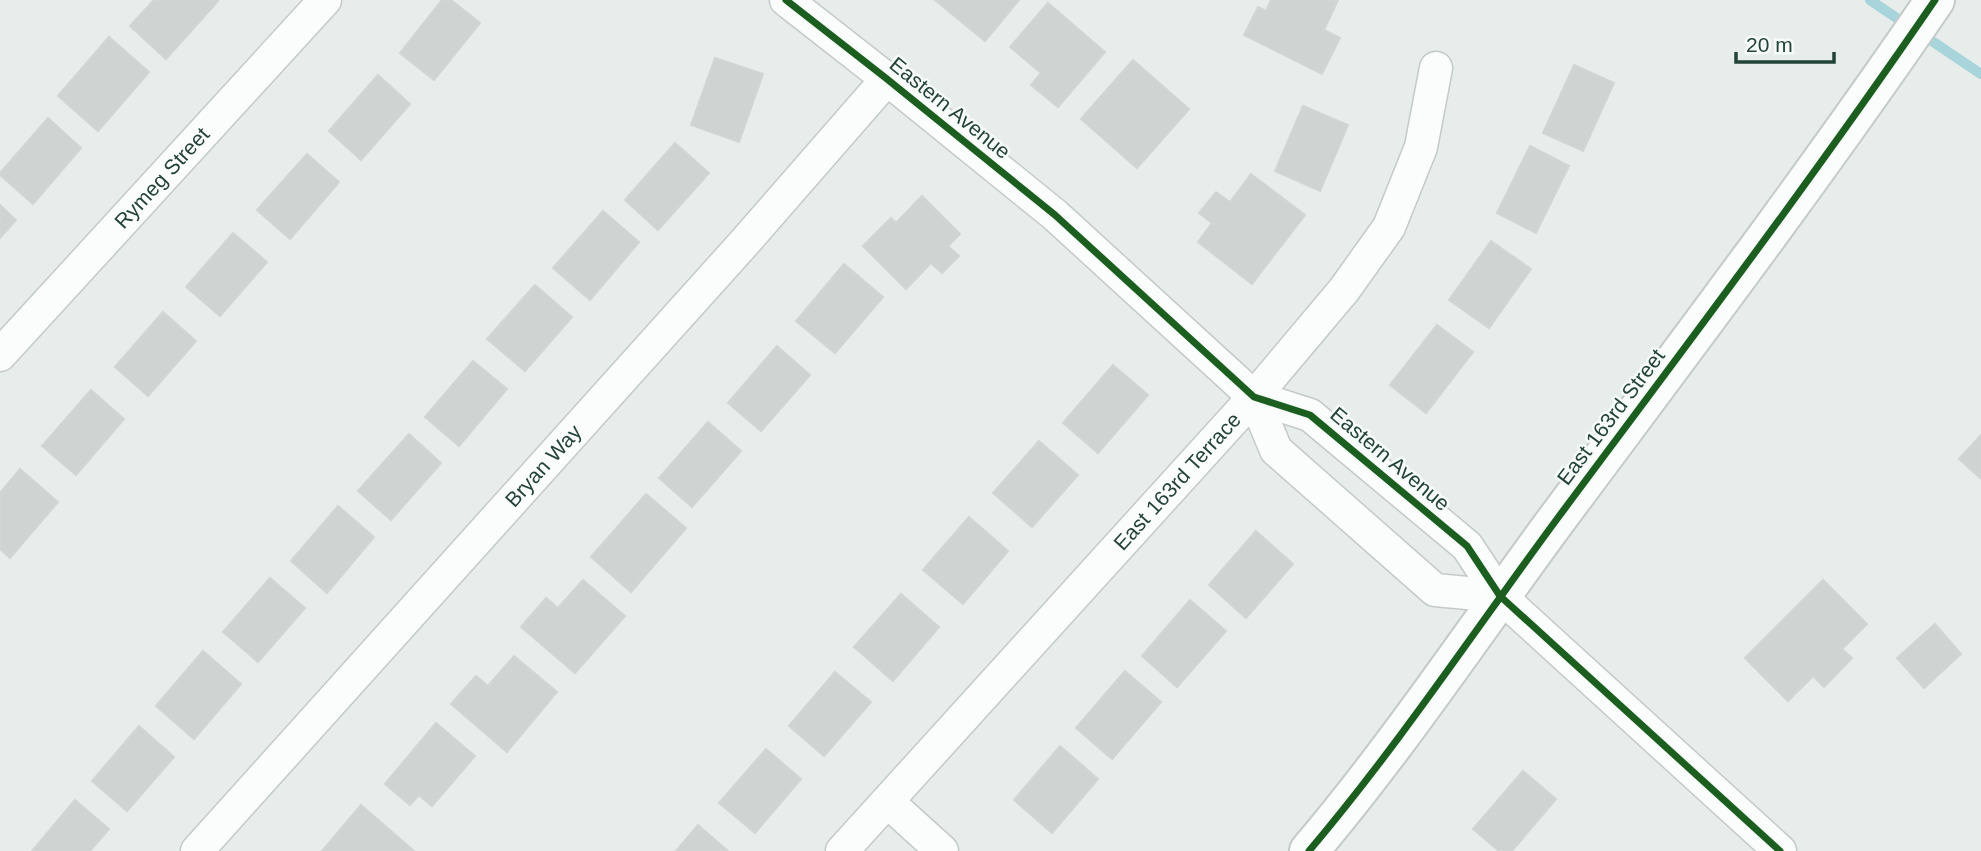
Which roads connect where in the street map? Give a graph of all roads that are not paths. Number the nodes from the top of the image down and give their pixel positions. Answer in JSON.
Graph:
{"nodes":[{"id":1,"x":325,"y":0,"type":"edge"},
{"id":2,"x":786,"y":0,"type":"edge"},
{"id":3,"x":1935,"y":0,"type":"edge"},
{"id":4,"x":1436,"y":68,"type":"dead end"},
{"id":5,"x":887,"y":79,"type":"junction"},
{"id":6,"x":0,"y":355,"type":"edge"},
{"id":7,"x":1254,"y":397,"type":"junction"},
{"id":8,"x":1500,"y":596,"type":"junction"},
{"id":9,"x":888,"y":802,"type":"junction"},
{"id":10,"x":198,"y":851,"type":"edge"},
{"id":11,"x":842,"y":851,"type":"edge"},
{"id":12,"x":942,"y":851,"type":"edge"},
{"id":13,"x":1309,"y":851,"type":"edge"},
{"id":14,"x":1780,"y":851,"type":"edge"}],
"edges":[{"from":1,"to":6,"type":"street","name":"Rymeg Street"},
{"from":2,"to":5,"type":"street","name":"Eastern Avenue"},
{"from":3,"to":8,"type":"street","name":"East 163rd Street"},
{"from":4,"to":7,"type":"street","name":"East 163rd Terrace"},
{"from":5,"to":7,"type":"street","name":"Eastern Avenue"},
{"from":5,"to":10,"type":"street","name":"Bryan Way"},
{"from":7,"to":8,"type":"street","name":"Eastern Avenue"},
{"from":7,"to":8,"type":"street","name":"Eastern Avenue"},
{"from":7,"to":9,"type":"street","name":"East 163rd Terrace"},
{"from":8,"to":13,"type":"street","name":"East 163rd Street"},
{"from":8,"to":14,"type":"street","name":"Eastern Avenue"},
{"from":9,"to":11,"type":"street","name":"East 163rd Terrace"},
{"from":9,"to":12,"type":"street"}]}
